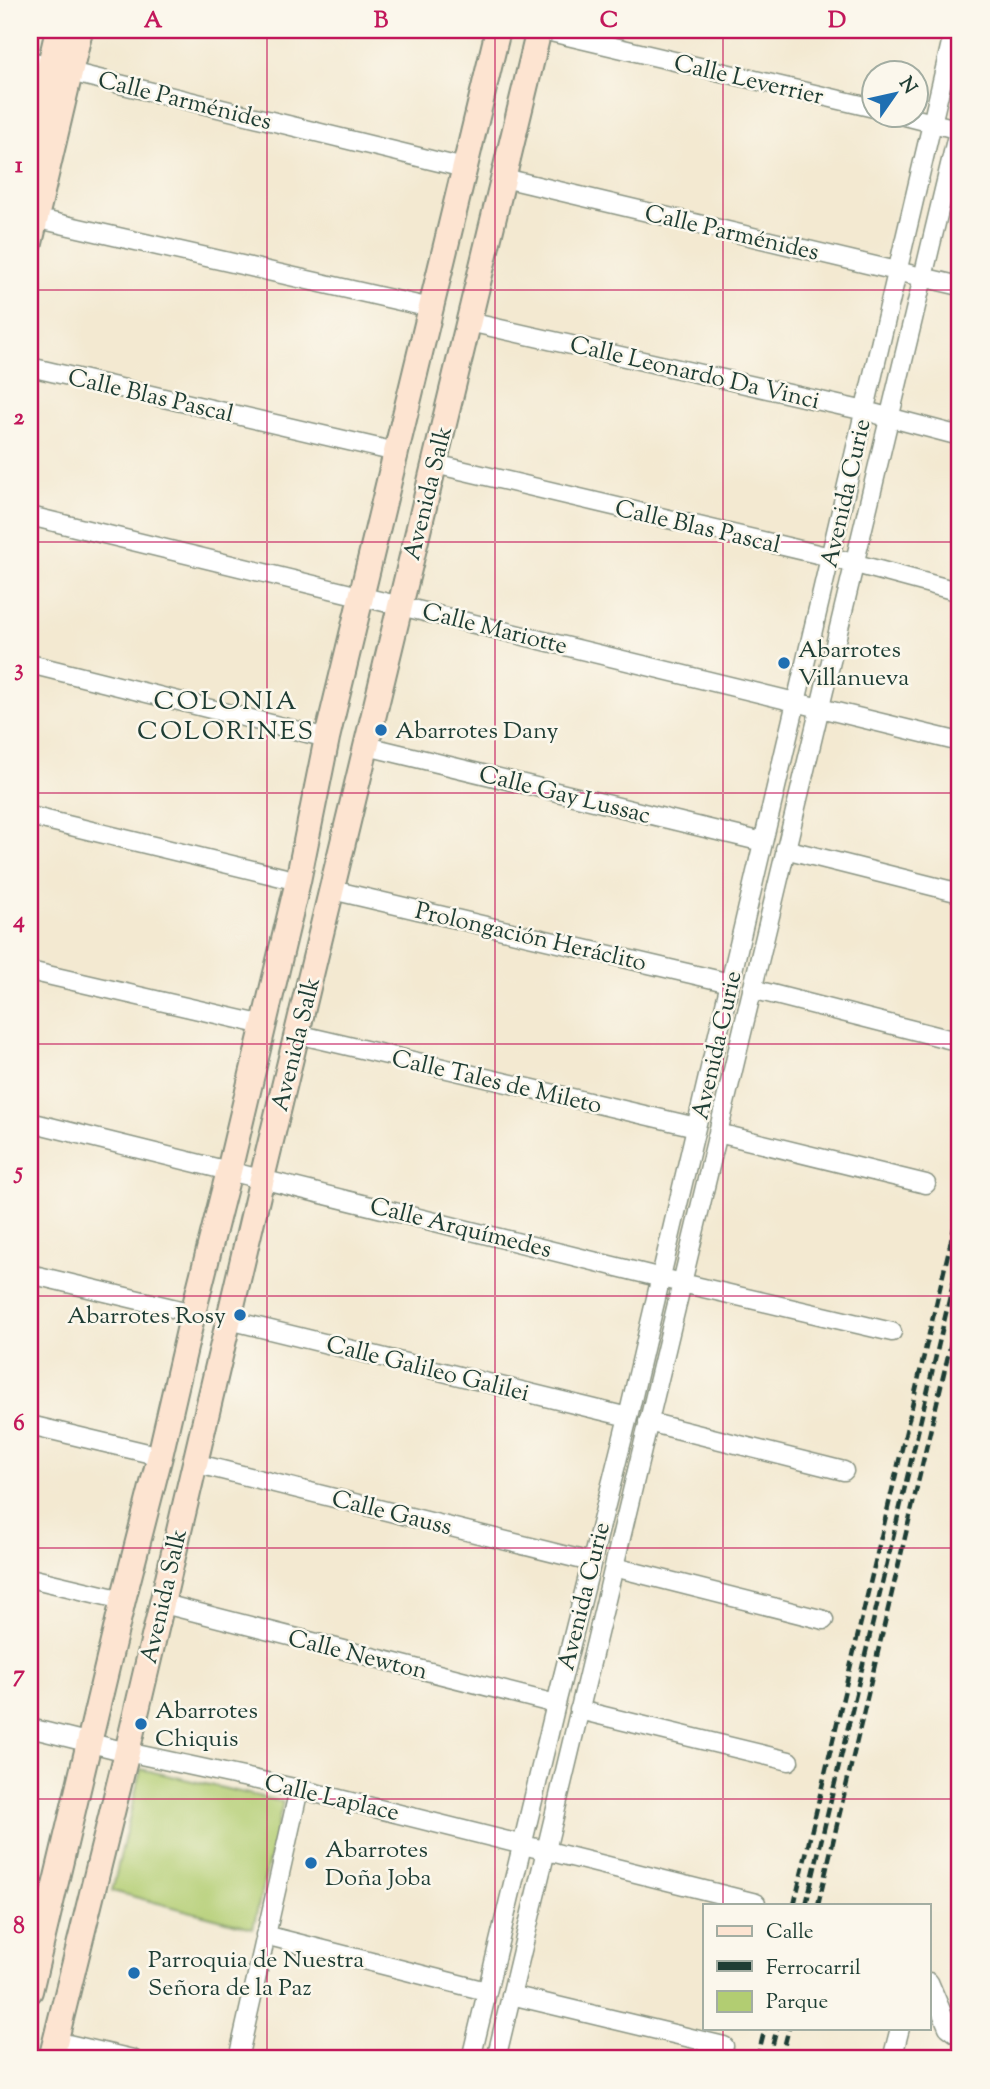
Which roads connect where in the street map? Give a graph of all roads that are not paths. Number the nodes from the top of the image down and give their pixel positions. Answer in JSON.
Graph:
{"nodes":[{"id":1,"x":58,"y":30,"type":"edge"},
{"id":2,"x":80,"y":30,"type":"edge"},
{"id":3,"x":498,"y":30,"type":"edge"},
{"id":4,"x":541,"y":30,"type":"edge"},
{"id":5,"x":954,"y":30,"type":"edge"},
{"id":6,"x":50,"y":66,"type":"edge"},
{"id":7,"x":860,"y":105,"type":"edge"},
{"id":8,"x":932,"y":122,"type":"junction"},
{"id":9,"x":960,"y":127,"type":"edge"},
{"id":10,"x":30,"y":150,"type":"edge"},
{"id":11,"x":464,"y":168,"type":"junction"},
{"id":12,"x":503,"y":178,"type":"junction"},
{"id":13,"x":33,"y":218,"type":"edge"},
{"id":14,"x":30,"y":243,"type":"edge"},
{"id":15,"x":897,"y":271,"type":"junction"},
{"id":16,"x":923,"y":278,"type":"junction"},
{"id":17,"x":960,"y":286,"type":"edge"},
{"id":18,"x":431,"y":308,"type":"junction"},
{"id":19,"x":469,"y":322,"type":"junction"},
{"id":20,"x":30,"y":367,"type":"edge"},
{"id":21,"x":864,"y":411,"type":"junction"},
{"id":22,"x":889,"y":418,"type":"junction"},
{"id":23,"x":960,"y":436,"type":"edge"},
{"id":24,"x":396,"y":452,"type":"junction"},
{"id":25,"x":435,"y":464,"type":"junction"},
{"id":26,"x":30,"y":516,"type":"edge"},
{"id":27,"x":830,"y":557,"type":"junction"},
{"id":28,"x":854,"y":565,"type":"junction"},
{"id":29,"x":960,"y":592,"type":"edge"},
{"id":30,"x":361,"y":596,"type":"junction"},
{"id":31,"x":400,"y":606,"type":"junction"},
{"id":32,"x":30,"y":664,"type":"edge"},
{"id":33,"x":796,"y":701,"type":"junction"},
{"id":34,"x":820,"y":708,"type":"junction"},
{"id":35,"x":327,"y":738,"type":"junction"},
{"id":36,"x":960,"y":742,"type":"edge"},
{"id":37,"x":367,"y":746,"type":"junction"},
{"id":38,"x":30,"y":816,"type":"edge"},
{"id":39,"x":763,"y":842,"type":"junction"},
{"id":40,"x":785,"y":849,"type":"junction"},
{"id":41,"x":298,"y":881,"type":"junction"},
{"id":42,"x":332,"y":890,"type":"junction"},
{"id":43,"x":960,"y":893,"type":"edge"},
{"id":44,"x":30,"y":971,"type":"edge"},
{"id":45,"x":730,"y":983,"type":"junction"},
{"id":46,"x":752,"y":989,"type":"junction"},
{"id":47,"x":264,"y":1026,"type":"junction"},
{"id":48,"x":297,"y":1034,"type":"junction"},
{"id":49,"x":960,"y":1042,"type":"edge"},
{"id":50,"x":30,"y":1122,"type":"edge"},
{"id":51,"x":696,"y":1127,"type":"junction"},
{"id":52,"x":718,"y":1133,"type":"junction"},
{"id":53,"x":229,"y":1171,"type":"junction"},
{"id":54,"x":262,"y":1178,"type":"junction"},
{"id":55,"x":926,"y":1184,"type":"dead end"},
{"id":56,"x":30,"y":1274,"type":"edge"},
{"id":57,"x":660,"y":1277,"type":"junction"},
{"id":58,"x":682,"y":1283,"type":"junction"},
{"id":59,"x":192,"y":1313,"type":"junction"},
{"id":60,"x":229,"y":1320,"type":"junction"},
{"id":61,"x":892,"y":1332,"type":"dead end"},
{"id":62,"x":628,"y":1417,"type":"junction"},
{"id":63,"x":648,"y":1422,"type":"junction"},
{"id":64,"x":30,"y":1425,"type":"edge"},
{"id":65,"x":160,"y":1456,"type":"junction"},
{"id":66,"x":194,"y":1463,"type":"junction"},
{"id":67,"x":844,"y":1471,"type":"dead end"},
{"id":68,"x":591,"y":1562,"type":"junction"},
{"id":69,"x":614,"y":1567,"type":"junction"},
{"id":70,"x":30,"y":1578,"type":"edge"},
{"id":71,"x":123,"y":1600,"type":"junction"},
{"id":72,"x":160,"y":1603,"type":"junction"},
{"id":73,"x":824,"y":1620,"type":"dead end"},
{"id":74,"x":556,"y":1704,"type":"junction"},
{"id":75,"x":579,"y":1710,"type":"junction"},
{"id":76,"x":30,"y":1728,"type":"edge"},
{"id":77,"x":88,"y":1743,"type":"junction"},
{"id":78,"x":127,"y":1752,"type":"junction"},
{"id":79,"x":789,"y":1761,"type":"dead end"},
{"id":80,"x":299,"y":1789,"type":"junction"},
{"id":81,"x":523,"y":1843,"type":"junction"},
{"id":82,"x":546,"y":1849,"type":"junction"},
{"id":83,"x":756,"y":1903,"type":"dead end"},
{"id":84,"x":265,"y":1935,"type":"junction"},
{"id":85,"x":930,"y":1984,"type":"edge"},
{"id":86,"x":30,"y":1991,"type":"edge"},
{"id":87,"x":486,"y":1991,"type":"junction"},
{"id":88,"x":511,"y":1995,"type":"junction"},
{"id":89,"x":899,"y":2030,"type":"edge"},
{"id":90,"x":960,"y":2036,"type":"edge"},
{"id":91,"x":724,"y":2046,"type":"dead end"},
{"id":92,"x":53,"y":2050,"type":"edge"},
{"id":93,"x":133,"y":2059,"type":"edge"},
{"id":94,"x":238,"y":2059,"type":"edge"},
{"id":95,"x":471,"y":2059,"type":"edge"},
{"id":96,"x":496,"y":2059,"type":"edge"},
{"id":97,"x":892,"y":2059,"type":"edge"}],
"edges":[{"from":1,"to":6,"type":"main road"},
{"from":2,"to":6,"type":"main road"},
{"from":3,"to":11,"type":"main road","name":"Avenida Salk"},
{"from":4,"to":7,"type":"street","name":"Calle Leverrier"},
{"from":4,"to":12,"type":"main road","name":"Avenida Salk"},
{"from":5,"to":8,"type":"street","name":"Avenida Curie"},
{"from":6,"to":10,"type":"main road"},
{"from":6,"to":11,"type":"street","name":"Calle Parménides"},
{"from":6,"to":13,"type":"main road"},
{"from":8,"to":9,"type":"street"},
{"from":8,"to":15,"type":"street","name":"Avenida Curie"},
{"from":9,"to":16,"type":"street","name":"Avenida Curie"},
{"from":11,"to":18,"type":"main road","name":"Avenida Salk"},
{"from":12,"to":15,"type":"street","name":"Calle Parménides"},
{"from":12,"to":19,"type":"main road","name":"Avenida Salk"},
{"from":13,"to":14,"type":"main road"},
{"from":13,"to":18,"type":"street"},
{"from":15,"to":16,"type":"street","name":"Calle Parménides"},
{"from":15,"to":21,"type":"street","name":"Avenida Curie"},
{"from":16,"to":17,"type":"street","name":"Calle Parménides"},
{"from":16,"to":22,"type":"street","name":"Avenida Curie"},
{"from":18,"to":24,"type":"main road","name":"Avenida Salk"},
{"from":19,"to":21,"type":"street","name":"Calle Leonardo Da Vinci"},
{"from":19,"to":25,"type":"main road","name":"Avenida Salk"},
{"from":20,"to":24,"type":"street","name":"Calle Blas Pascal"},
{"from":21,"to":22,"type":"street","name":"Calle Leonardo Da Vinci"},
{"from":21,"to":27,"type":"street","name":"Avenida Curie"},
{"from":22,"to":23,"type":"street","name":"Calle Leonardo Da Vinci"},
{"from":22,"to":28,"type":"street","name":"Avenida Curie"},
{"from":24,"to":30,"type":"main road","name":"Avenida Salk"},
{"from":25,"to":27,"type":"street","name":"Calle Blas Pascal"},
{"from":25,"to":31,"type":"main road","name":"Avenida Salk"},
{"from":26,"to":30,"type":"street","name":"Calle Mariotte"},
{"from":27,"to":28,"type":"street","name":"Calle Blas Pascal"},
{"from":27,"to":33,"type":"street","name":"Avenida Curie"},
{"from":28,"to":29,"type":"street","name":"Calle Blas Pascal"},
{"from":28,"to":34,"type":"street","name":"Avenida Curie"},
{"from":30,"to":31,"type":"street","name":"Calle Mariotte"},
{"from":30,"to":35,"type":"main road","name":"Avenida Salk"},
{"from":31,"to":33,"type":"street","name":"Calle Mariotte"},
{"from":31,"to":37,"type":"main road","name":"Avenida Salk"},
{"from":32,"to":35,"type":"street"},
{"from":33,"to":34,"type":"street","name":"Calle Mariotte"},
{"from":33,"to":39,"type":"street","name":"Avenida Curie"},
{"from":34,"to":36,"type":"street","name":"Calle Mariotte"},
{"from":34,"to":40,"type":"street","name":"Avenida Curie"},
{"from":35,"to":41,"type":"main road","name":"Avenida Salk"},
{"from":37,"to":39,"type":"street","name":"Calle Gay Lussac"},
{"from":37,"to":42,"type":"main road","name":"Avenida Salk"},
{"from":38,"to":41,"type":"street"},
{"from":39,"to":45,"type":"street","name":"Avenida Curie"},
{"from":40,"to":43,"type":"street"},
{"from":40,"to":46,"type":"street","name":"Avenida Curie"},
{"from":41,"to":47,"type":"main road","name":"Avenida Salk"},
{"from":42,"to":45,"type":"street","name":"Prolongación Heráclito"},
{"from":42,"to":48,"type":"main road","name":"Avenida Salk"},
{"from":44,"to":47,"type":"street"},
{"from":45,"to":51,"type":"street","name":"Avenida Curie"},
{"from":46,"to":49,"type":"street"},
{"from":46,"to":52,"type":"street","name":"Avenida Curie"},
{"from":47,"to":53,"type":"main road","name":"Avenida Salk"},
{"from":48,"to":51,"type":"street","name":"Calle Tales de Mileto"},
{"from":48,"to":54,"type":"main road","name":"Avenida Salk"},
{"from":50,"to":53,"type":"street","name":"Calle Arquímedes"},
{"from":51,"to":57,"type":"street","name":"Avenida Curie"},
{"from":52,"to":55,"type":"street"},
{"from":52,"to":58,"type":"street","name":"Avenida Curie"},
{"from":53,"to":54,"type":"street","name":"Calle Arquímedes"},
{"from":53,"to":59,"type":"main road","name":"Avenida Salk"},
{"from":54,"to":57,"type":"street","name":"Calle Arquímedes"},
{"from":54,"to":60,"type":"main road","name":"Avenida Salk"},
{"from":56,"to":59,"type":"street"},
{"from":57,"to":58,"type":"street","name":"Calle Arquímedes"},
{"from":57,"to":62,"type":"street","name":"Avenida Curie"},
{"from":58,"to":61,"type":"street","name":"Calle Arquímedes"},
{"from":58,"to":63,"type":"street","name":"Avenida Curie"},
{"from":59,"to":65,"type":"main road","name":"Avenida Salk"},
{"from":60,"to":62,"type":"street","name":"Calle Galileo Galilei"},
{"from":60,"to":66,"type":"main road","name":"Avenida Salk"},
{"from":62,"to":68,"type":"street","name":"Avenida Curie"},
{"from":63,"to":67,"type":"street"},
{"from":63,"to":69,"type":"street","name":"Avenida Curie"},
{"from":64,"to":65,"type":"street"},
{"from":65,"to":71,"type":"main road","name":"Avenida Salk"},
{"from":66,"to":68,"type":"street","name":"Calle Gauss"},
{"from":66,"to":72,"type":"main road","name":"Avenida Salk"},
{"from":68,"to":74,"type":"street","name":"Avenida Curie"},
{"from":69,"to":73,"type":"street"},
{"from":69,"to":75,"type":"street","name":"Avenida Curie"},
{"from":70,"to":71,"type":"street"},
{"from":71,"to":77,"type":"main road","name":"Avenida Salk"},
{"from":72,"to":74,"type":"street","name":"Calle Newton"},
{"from":72,"to":78,"type":"main road","name":"Avenida Salk"},
{"from":74,"to":81,"type":"street","name":"Avenida Curie"},
{"from":75,"to":79,"type":"street"},
{"from":75,"to":82,"type":"street","name":"Avenida Curie"},
{"from":76,"to":77,"type":"street","name":"Calle Laplace"},
{"from":77,"to":78,"type":"street","name":"Calle Laplace"},
{"from":77,"to":86,"type":"main road","name":"Avenida Salk"},
{"from":78,"to":80,"type":"street","name":"Calle Laplace"},
{"from":78,"to":92,"type":"main road","name":"Avenida Salk"},
{"from":80,"to":81,"type":"street","name":"Calle Laplace"},
{"from":80,"to":84,"type":"street"},
{"from":81,"to":82,"type":"street","name":"Calle Laplace"},
{"from":81,"to":87,"type":"street","name":"Avenida Curie"},
{"from":82,"to":83,"type":"street","name":"Calle Laplace"},
{"from":82,"to":88,"type":"street","name":"Avenida Curie"},
{"from":84,"to":87,"type":"street"},
{"from":84,"to":94,"type":"street"},
{"from":85,"to":90,"type":"street"},
{"from":87,"to":95,"type":"street","name":"Avenida Curie"},
{"from":88,"to":91,"type":"street"},
{"from":88,"to":96,"type":"street","name":"Avenida Curie"},
{"from":89,"to":97,"type":"street"},
{"from":92,"to":93,"type":"street"}]}
